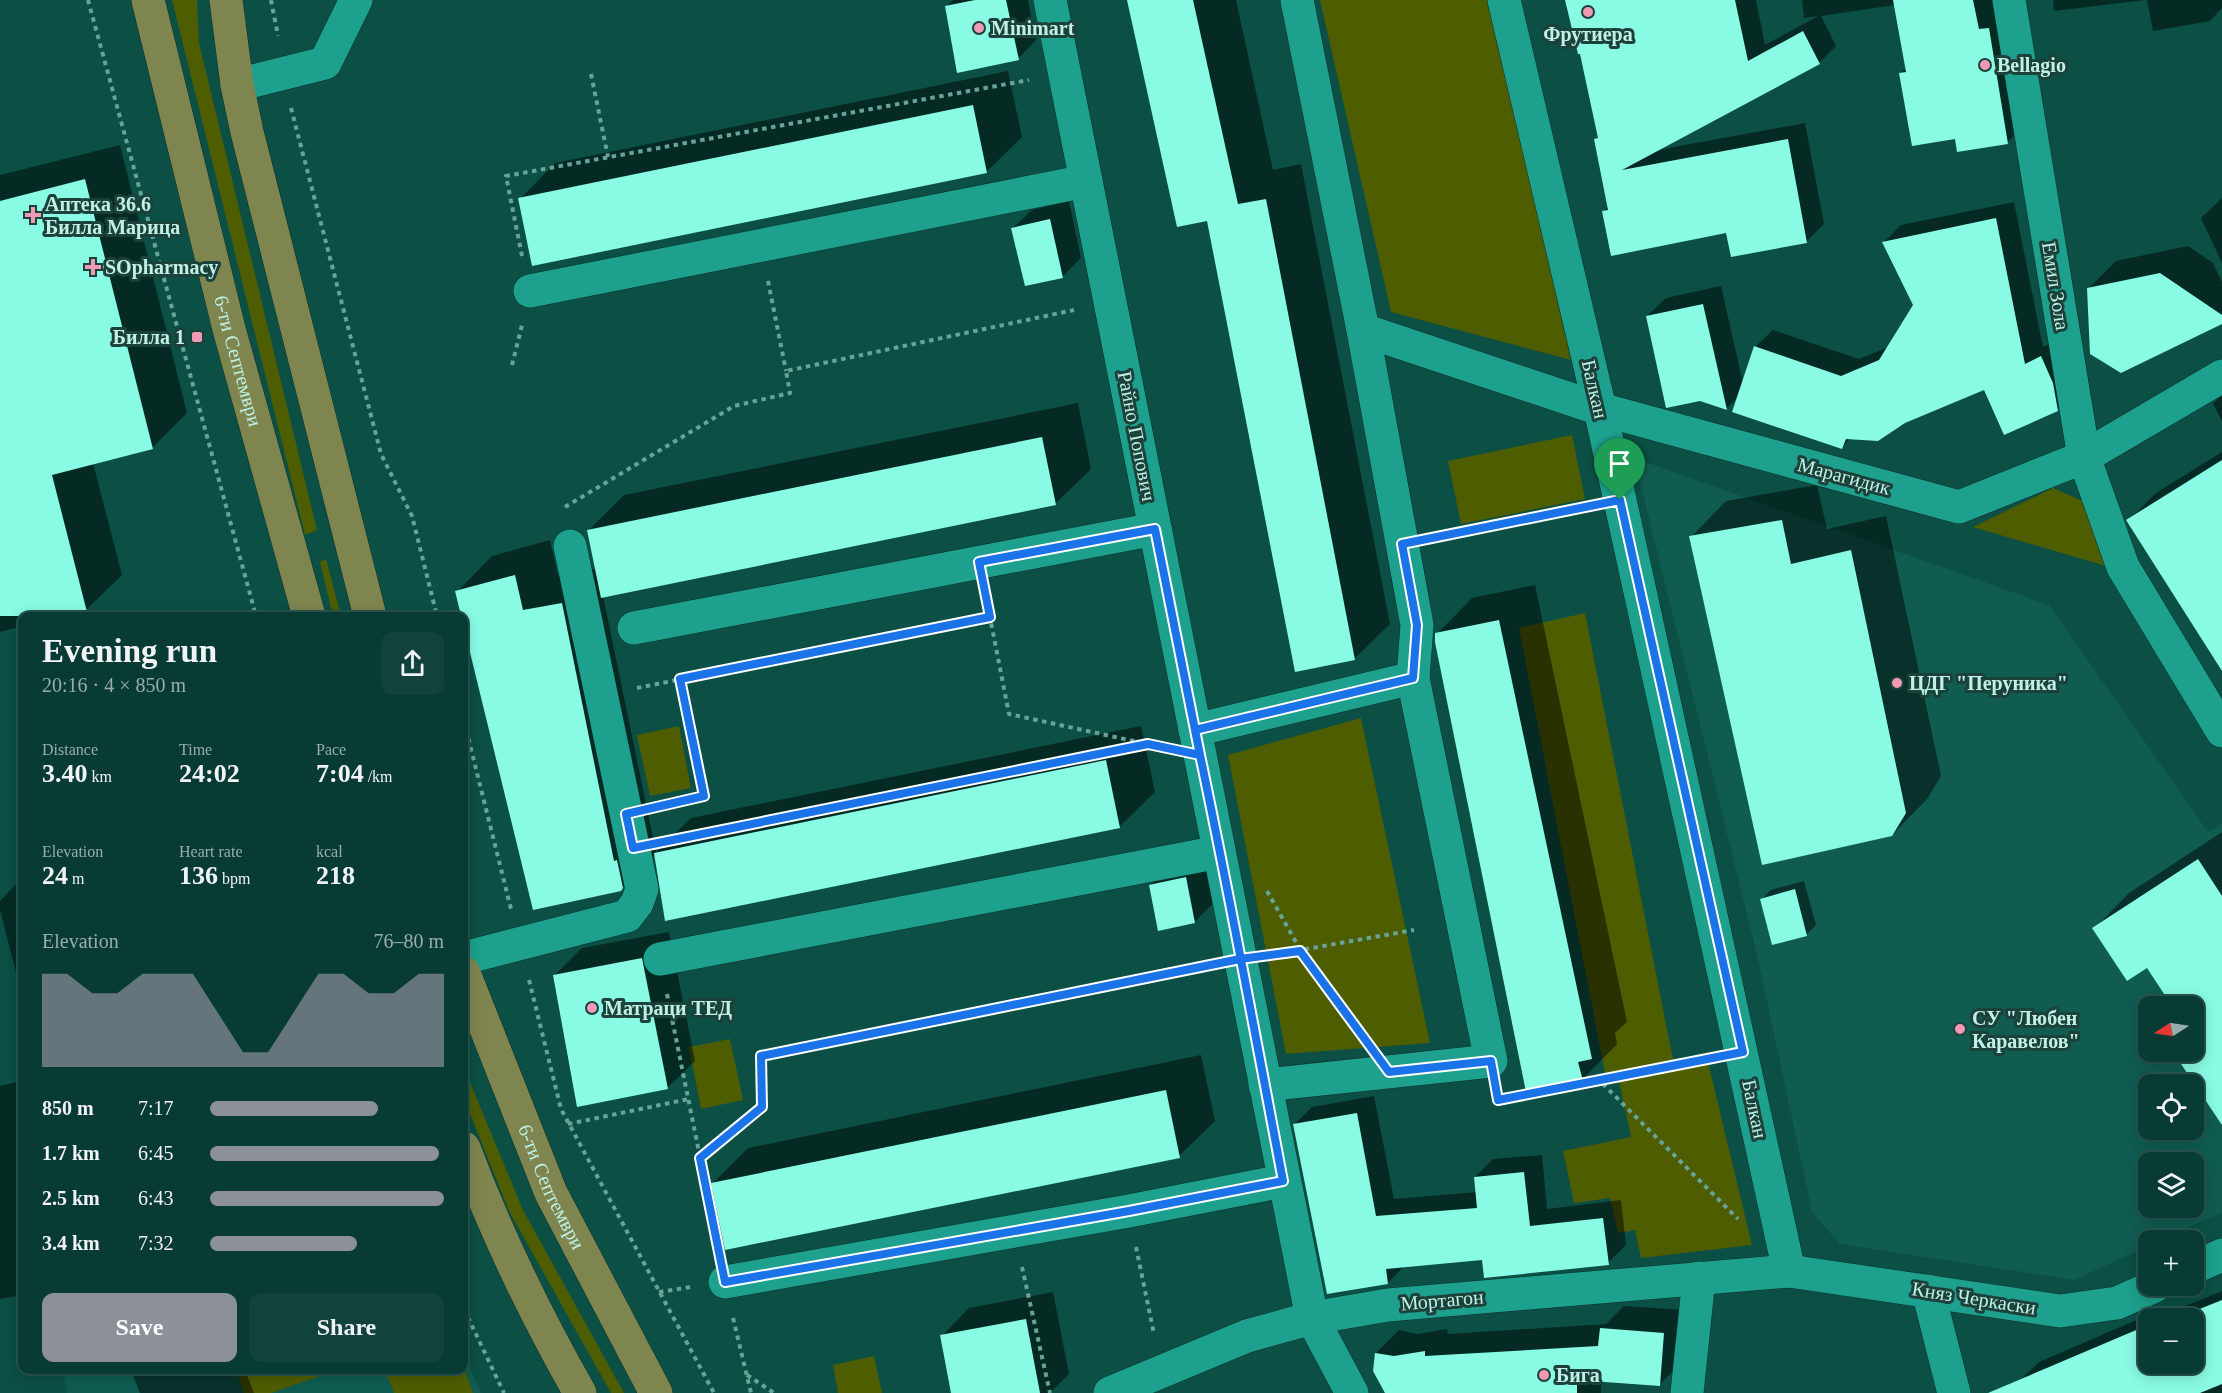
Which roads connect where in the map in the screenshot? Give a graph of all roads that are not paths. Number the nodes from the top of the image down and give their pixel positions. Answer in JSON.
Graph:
{"nodes":[{"id":1,"x":148,"y":0,"type":"edge"},
{"id":2,"x":226,"y":0,"type":"edge"},
{"id":3,"x":356,"y":0,"type":"edge"},
{"id":4,"x":1050,"y":0,"type":"edge"},
{"id":5,"x":1296,"y":0,"type":"edge"},
{"id":6,"x":1504,"y":0,"type":"edge"},
{"id":7,"x":2009,"y":0,"type":"edge"},
{"id":8,"x":237,"y":85,"type":"junction"},
{"id":9,"x":1086,"y":181,"type":"junction"},
{"id":10,"x":530,"y":291,"type":"road end"},
{"id":11,"x":1363,"y":330,"type":"junction"},
{"id":12,"x":2222,"y":376,"type":"edge"},
{"id":13,"x":1600,"y":409,"type":"junction"},
{"id":14,"x":2084,"y":456,"type":"junction"},
{"id":15,"x":1155,"y":529,"type":"junction"},
{"id":16,"x":570,"y":546,"type":"dead end"},
{"id":17,"x":308,"y":612,"type":"edge"},
{"id":18,"x":369,"y":612,"type":"edge"},
{"id":19,"x":634,"y":628,"type":"dead end"},
{"id":20,"x":1413,"y":678,"type":"junction"},
{"id":21,"x":2222,"y":731,"type":"edge"},
{"id":22,"x":1197,"y":743,"type":"junction"},
{"id":23,"x":1219,"y":852,"type":"junction"},
{"id":24,"x":468,"y":957,"type":"edge"},
{"id":25,"x":660,"y":958,"type":"road end"},
{"id":26,"x":468,"y":983,"type":"edge"},
{"id":27,"x":1265,"y":1085,"type":"junction"},
{"id":28,"x":468,"y":1159,"type":"edge"},
{"id":29,"x":1283,"y":1181,"type":"junction"},
{"id":30,"x":2222,"y":1255,"type":"edge"},
{"id":31,"x":2204,"y":1263,"type":"edge"},
{"id":32,"x":1789,"y":1271,"type":"junction"},
{"id":33,"x":1699,"y":1278,"type":"junction"},
{"id":34,"x":725,"y":1282,"type":"road end"},
{"id":35,"x":1928,"y":1291,"type":"junction"},
{"id":36,"x":2138,"y":1294,"type":"edge"},
{"id":37,"x":1312,"y":1318,"type":"junction"},
{"id":38,"x":580,"y":1393,"type":"edge"},
{"id":39,"x":656,"y":1393,"type":"edge"},
{"id":40,"x":1110,"y":1393,"type":"edge"},
{"id":41,"x":1352,"y":1393,"type":"edge"},
{"id":42,"x":1687,"y":1393,"type":"edge"},
{"id":43,"x":1954,"y":1393,"type":"edge"}],
"edges":[{"from":1,"to":17,"type":"main road","name":"6-ти Септември"},
{"from":2,"to":8,"type":"main road"},
{"from":3,"to":8,"type":"street"},
{"from":4,"to":9,"type":"street","name":"Райно Попович"},
{"from":5,"to":11,"type":"street"},
{"from":6,"to":13,"type":"street","name":"Балкан"},
{"from":7,"to":14,"type":"street","name":"Емил Зола"},
{"from":8,"to":18,"type":"main road"},
{"from":9,"to":10,"type":"street"},
{"from":9,"to":15,"type":"street","name":"Райно Попович"},
{"from":11,"to":13,"type":"street","name":"Марагидик"},
{"from":11,"to":20,"type":"street"},
{"from":12,"to":14,"type":"street","name":"Марагидик"},
{"from":13,"to":14,"type":"street","name":"Марагидик"},
{"from":13,"to":32,"type":"street","name":"Балкан"},
{"from":14,"to":21,"type":"street","name":"Емил Зола"},
{"from":15,"to":19,"type":"street"},
{"from":15,"to":22,"type":"street","name":"Райно Попович"},
{"from":16,"to":24,"type":"street"},
{"from":20,"to":22,"type":"street"},
{"from":20,"to":27,"type":"street"},
{"from":22,"to":23,"type":"street","name":"Райно Попович"},
{"from":23,"to":25,"type":"street"},
{"from":23,"to":27,"type":"street","name":"Райно Попович"},
{"from":26,"to":39,"type":"main road","name":"6-ти Септември"},
{"from":27,"to":29,"type":"street","name":"Райно Попович"},
{"from":28,"to":38,"type":"main road"},
{"from":29,"to":34,"type":"street"},
{"from":29,"to":37,"type":"street","name":"Райно Попович"},
{"from":30,"to":31,"type":"street"},
{"from":32,"to":33,"type":"street","name":"Мортагон"},
{"from":32,"to":35,"type":"street","name":"Княз Черкаски"},
{"from":33,"to":37,"type":"street","name":"Мортагон"},
{"from":33,"to":42,"type":"street"},
{"from":35,"to":36,"type":"street","name":"Княз Черкаски"},
{"from":35,"to":43,"type":"street"},
{"from":37,"to":40,"type":"street","name":"Мортагон"},
{"from":37,"to":41,"type":"street","name":"Райно Попович"}]}
